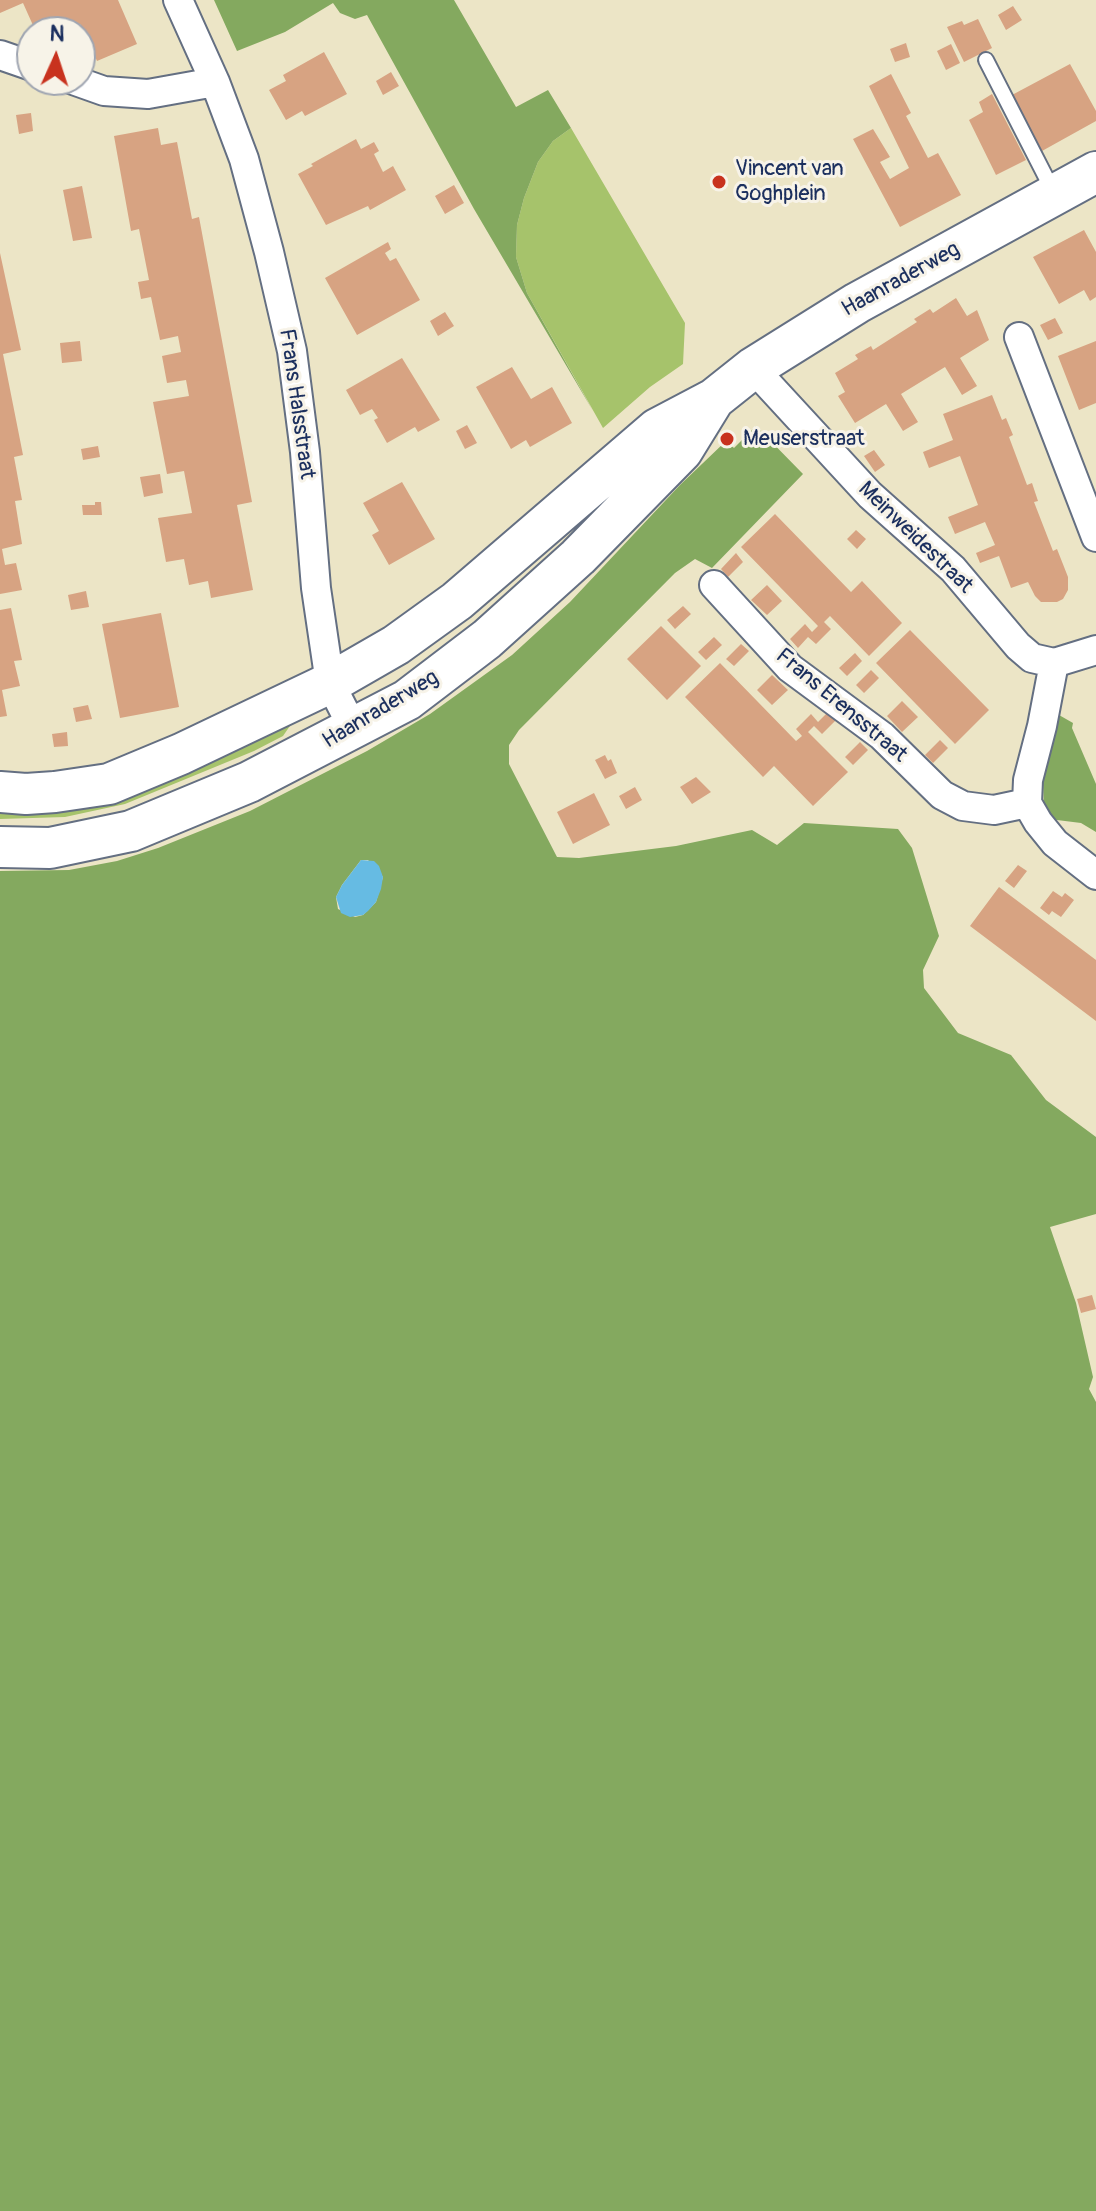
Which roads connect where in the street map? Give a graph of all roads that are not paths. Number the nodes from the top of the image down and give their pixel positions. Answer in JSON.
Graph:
{"nodes":[{"id":1,"x":178,"y":0,"type":"edge"},
{"id":2,"x":986,"y":60,"type":"dead end"},
{"id":3,"x":215,"y":82,"type":"junction"},
{"id":4,"x":96,"y":88,"type":"edge"},
{"id":5,"x":1096,"y":172,"type":"edge"},
{"id":6,"x":1055,"y":195,"type":"junction"},
{"id":7,"x":1019,"y":337,"type":"dead end"},
{"id":8,"x":753,"y":368,"type":"junction"},
{"id":9,"x":714,"y":399,"type":"junction"},
{"id":10,"x":1096,"y":537,"type":"edge"},
{"id":11,"x":714,"y":585,"type":"dead end"},
{"id":12,"x":1096,"y":650,"type":"edge"},
{"id":13,"x":1054,"y":663,"type":"junction"},
{"id":14,"x":330,"y":683,"type":"junction"},
{"id":15,"x":354,"y":730,"type":"junction"},
{"id":16,"x":0,"y":792,"type":"edge"},
{"id":17,"x":1027,"y":803,"type":"junction"},
{"id":18,"x":0,"y":847,"type":"edge"},
{"id":19,"x":1096,"y":875,"type":"edge"}],
"edges":[{"from":1,"to":3,"type":"street","name":"Frans Halsstraat"},
{"from":2,"to":6,"type":"lane"},
{"from":3,"to":4,"type":"street"},
{"from":3,"to":14,"type":"street","name":"Frans Halsstraat"},
{"from":5,"to":6,"type":"street","name":"Haanraderweg"},
{"from":6,"to":8,"type":"street","name":"Haanraderweg"},
{"from":7,"to":10,"type":"street"},
{"from":8,"to":9,"type":"street","name":"Haanraderweg"},
{"from":8,"to":13,"type":"street","name":"Meinweidestraat"},
{"from":9,"to":14,"type":"street","name":"Haanraderweg"},
{"from":9,"to":15,"type":"street","name":"Haanraderweg"},
{"from":11,"to":17,"type":"street","name":"Frans Erensstraat"},
{"from":12,"to":13,"type":"street"},
{"from":13,"to":17,"type":"street"},
{"from":14,"to":15,"type":"street","name":"Frans Halsstraat"},
{"from":14,"to":16,"type":"street","name":"Haanraderweg"},
{"from":15,"to":18,"type":"street","name":"Haanraderweg"},
{"from":17,"to":19,"type":"street"}]}
